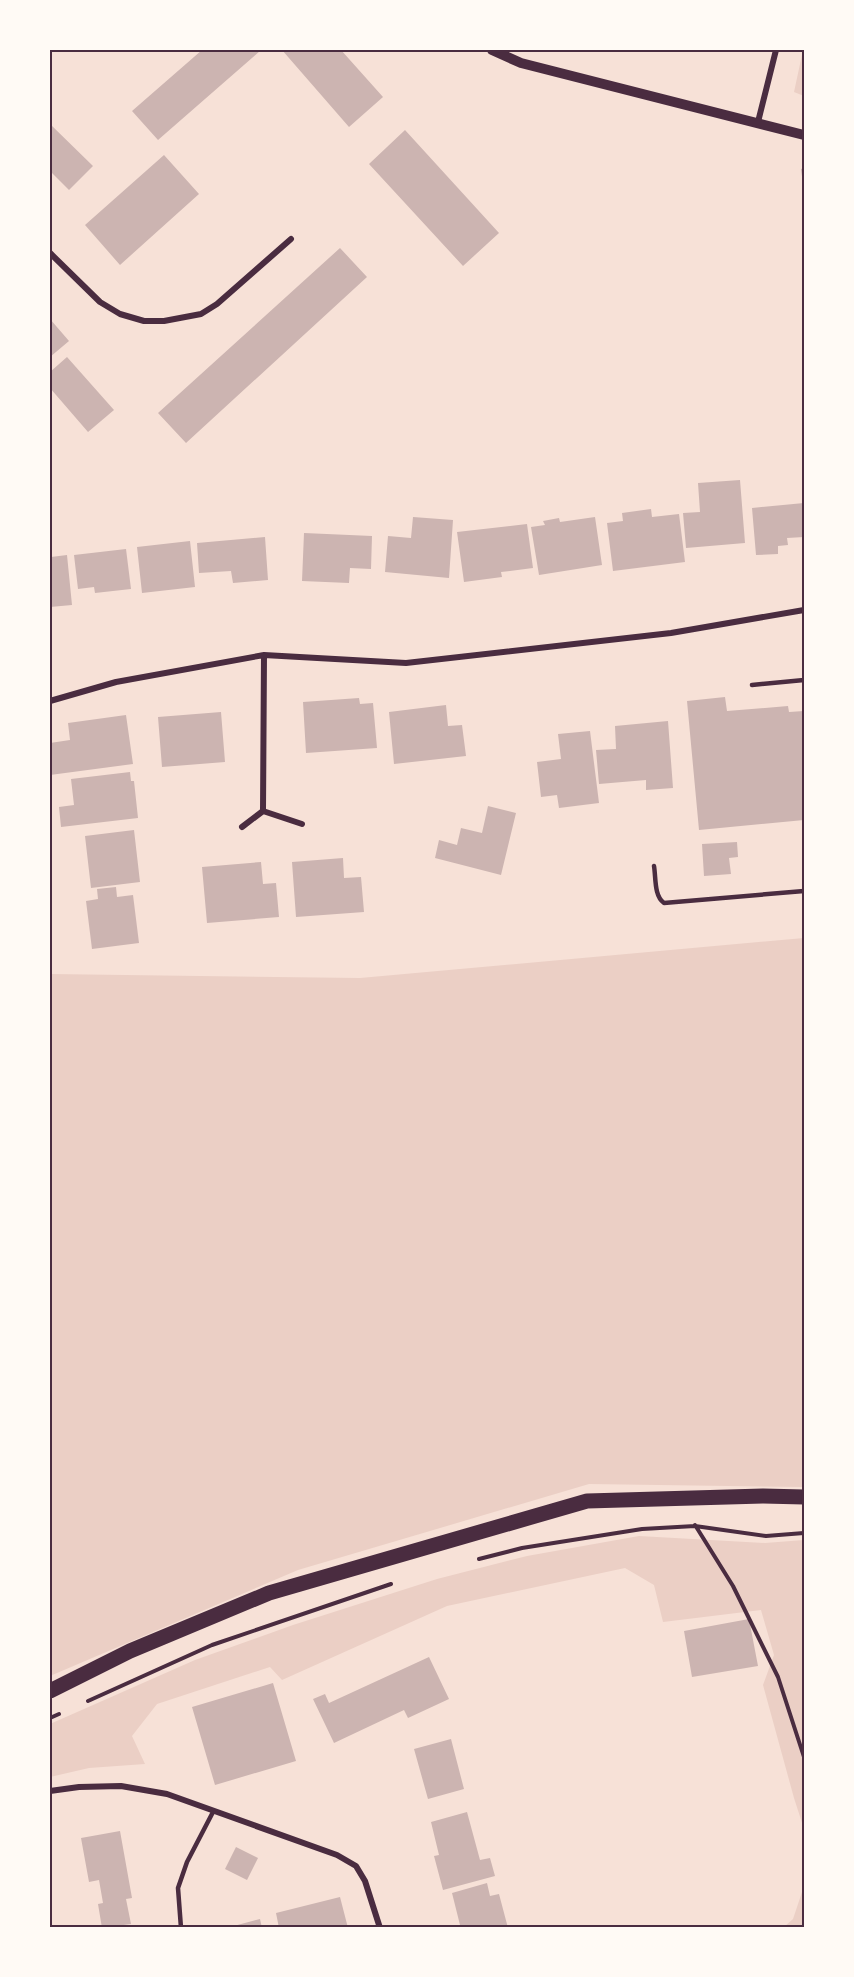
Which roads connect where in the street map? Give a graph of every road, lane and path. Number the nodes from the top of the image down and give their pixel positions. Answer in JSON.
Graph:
{"nodes":[{"id":1,"x":492,"y":50,"type":"edge"},
{"id":2,"x":776,"y":50,"type":"edge"},
{"id":3,"x":758,"y":122,"type":"junction"},
{"id":4,"x":804,"y":135,"type":"edge"},
{"id":5,"x":291,"y":239,"type":"dead end"},
{"id":6,"x":50,"y":253,"type":"edge"},
{"id":7,"x":804,"y":610,"type":"edge"},
{"id":8,"x":264,"y":655,"type":"junction"},
{"id":9,"x":804,"y":680,"type":"edge"},
{"id":10,"x":752,"y":685,"type":"dead end"},
{"id":11,"x":50,"y":701,"type":"edge"},
{"id":12,"x":263,"y":811,"type":"junction"},
{"id":13,"x":302,"y":824,"type":"dead end"},
{"id":14,"x":242,"y":827,"type":"dead end"},
{"id":15,"x":654,"y":866,"type":"dead end"},
{"id":16,"x":804,"y":891,"type":"edge"},
{"id":17,"x":804,"y":1497,"type":"edge"},
{"id":18,"x":678,"y":1499,"type":"junction"},
{"id":19,"x":695,"y":1526,"type":"junction"},
{"id":20,"x":804,"y":1533,"type":"edge"},
{"id":21,"x":470,"y":1561,"type":"dead end"},
{"id":22,"x":396,"y":1582,"type":"dead end"},
{"id":23,"x":50,"y":1691,"type":"edge"},
{"id":24,"x":80,"y":1704,"type":"dead end"},
{"id":25,"x":60,"y":1714,"type":"dead end"},
{"id":26,"x":50,"y":1718,"type":"edge"},
{"id":27,"x":804,"y":1757,"type":"edge"},
{"id":28,"x":50,"y":1791,"type":"edge"},
{"id":29,"x":213,"y":1812,"type":"junction"},
{"id":30,"x":181,"y":1928,"type":"edge"},
{"id":31,"x":380,"y":1928,"type":"edge"}],
"edges":[{"from":1,"to":3,"type":"street"},
{"from":2,"to":3,"type":"street"},
{"from":3,"to":4,"type":"street"},
{"from":5,"to":6,"type":"street"},
{"from":7,"to":8,"type":"street"},
{"from":8,"to":11,"type":"street"},
{"from":8,"to":12,"type":"street"},
{"from":9,"to":10,"type":"lane"},
{"from":12,"to":13,"type":"street"},
{"from":12,"to":14,"type":"street"},
{"from":15,"to":16,"type":"lane"},
{"from":17,"to":18,"type":"main road"},
{"from":18,"to":19,"type":"path"},
{"from":18,"to":23,"type":"main road"},
{"from":19,"to":20,"type":"path"},
{"from":19,"to":21,"type":"path"},
{"from":19,"to":27,"type":"path"},
{"from":22,"to":24,"type":"path"},
{"from":25,"to":26,"type":"path"},
{"from":28,"to":29,"type":"street"},
{"from":29,"to":30,"type":"lane"},
{"from":29,"to":31,"type":"street"}]}
